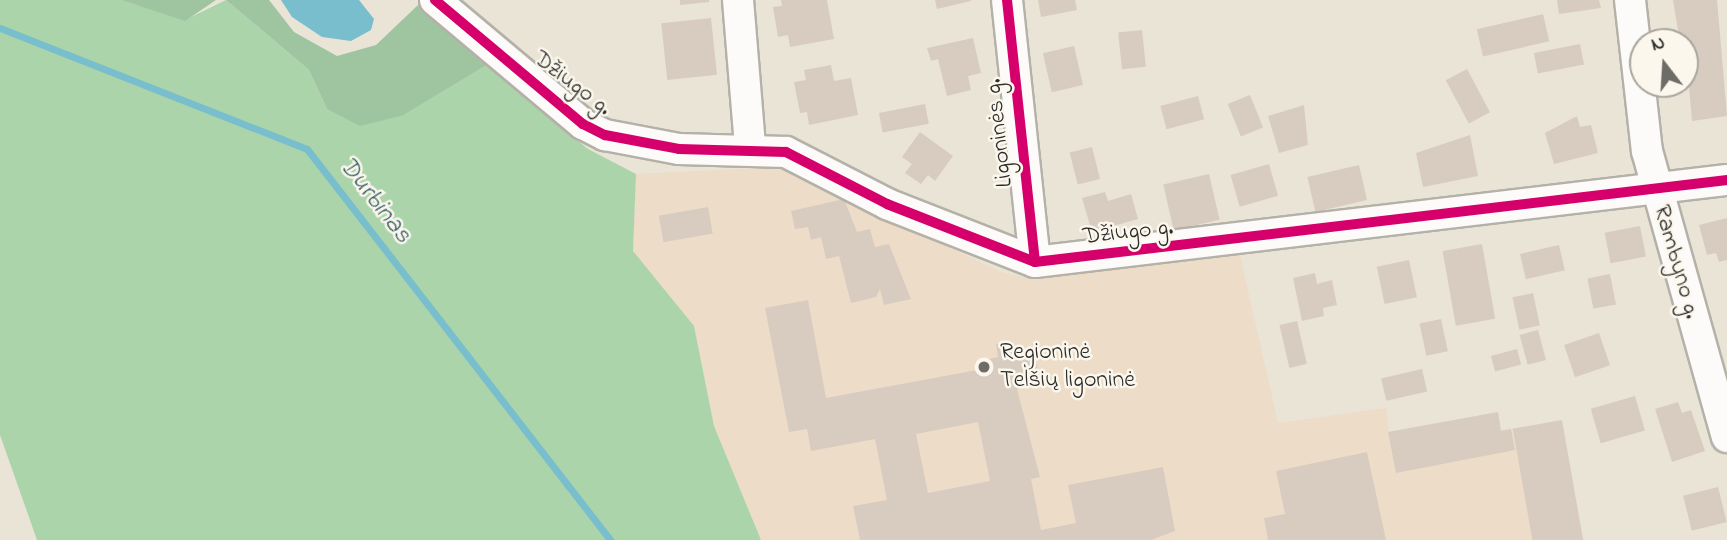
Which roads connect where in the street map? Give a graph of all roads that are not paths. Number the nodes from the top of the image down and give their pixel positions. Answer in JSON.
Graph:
{"nodes":[{"id":1,"x":435,"y":0,"type":"edge"},
{"id":2,"x":738,"y":0,"type":"edge"},
{"id":3,"x":1007,"y":0,"type":"edge"},
{"id":4,"x":1630,"y":0,"type":"edge"},
{"id":5,"x":750,"y":146,"type":"junction"},
{"id":6,"x":1727,"y":180,"type":"edge"},
{"id":7,"x":1655,"y":186,"type":"junction"},
{"id":8,"x":1035,"y":262,"type":"junction"},
{"id":9,"x":1727,"y":437,"type":"edge"}],
"edges":[{"from":1,"to":5,"type":"street","name":"Džiugo g."},
{"from":2,"to":5,"type":"street"},
{"from":3,"to":8,"type":"street","name":"Ligoninės g."},
{"from":4,"to":7,"type":"street","name":"Rambyno g."},
{"from":5,"to":8,"type":"street","name":"Džiugo g."},
{"from":6,"to":7,"type":"street","name":"Džiugo g."},
{"from":7,"to":8,"type":"street","name":"Džiugo g."},
{"from":7,"to":9,"type":"street","name":"Rambyno g."}]}
